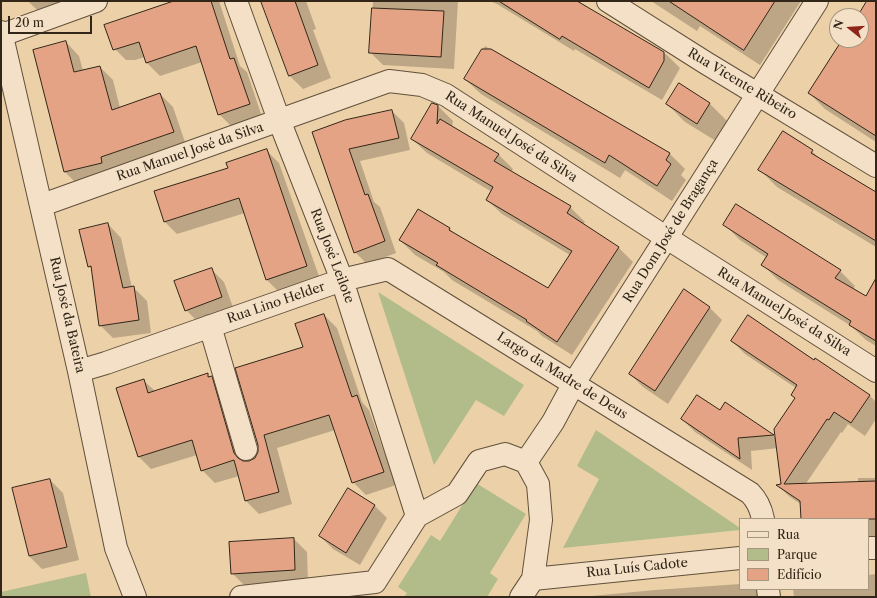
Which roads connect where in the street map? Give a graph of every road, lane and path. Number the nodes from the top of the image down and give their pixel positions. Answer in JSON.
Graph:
{"nodes":[{"id":1,"x":96,"y":1,"type":"edge"},
{"id":2,"x":236,"y":1,"type":"edge"},
{"id":3,"x":608,"y":1,"type":"edge"},
{"id":4,"x":817,"y":1,"type":"edge"},
{"id":5,"x":1,"y":34,"type":"edge"},
{"id":6,"x":758,"y":94,"type":"junction"},
{"id":7,"x":279,"y":120,"type":"junction"},
{"id":8,"x":876,"y":166,"type":"edge"},
{"id":9,"x":42,"y":205,"type":"junction"},
{"id":10,"x":667,"y":238,"type":"junction"},
{"id":11,"x":342,"y":280,"type":"junction"},
{"id":12,"x":210,"y":326,"type":"junction"},
{"id":13,"x":79,"y":371,"type":"junction"},
{"id":14,"x":876,"y":371,"type":"edge"},
{"id":15,"x":574,"y":383,"type":"junction"},
{"id":16,"x":246,"y":449,"type":"dead end"},
{"id":17,"x":526,"y":462,"type":"junction"},
{"id":18,"x":417,"y":516,"type":"junction"},
{"id":19,"x":763,"y":518,"type":"edge"},
{"id":20,"x":739,"y":558,"type":"edge"},
{"id":21,"x":533,"y":579,"type":"junction"},
{"id":22,"x":378,"y":590,"type":"edge"},
{"id":23,"x":135,"y":597,"type":"edge"},
{"id":24,"x":241,"y":597,"type":"edge"},
{"id":25,"x":521,"y":597,"type":"edge"}],
"edges":[{"from":1,"to":5,"type":"street"},
{"from":2,"to":7,"type":"street","name":"Rua José Leilote"},
{"from":3,"to":6,"type":"street","name":"Rua Vicente Ribeiro"},
{"from":4,"to":6,"type":"street","name":"Rua Dom José de Bragança"},
{"from":5,"to":9,"type":"street","name":"Rua José da Bateira"},
{"from":6,"to":8,"type":"street","name":"Rua Vicente Ribeiro"},
{"from":6,"to":10,"type":"street","name":"Rua Dom José de Bragança"},
{"from":7,"to":9,"type":"street","name":"Rua Manuel José da Silva"},
{"from":7,"to":10,"type":"street","name":"Rua Manuel José da Silva"},
{"from":7,"to":11,"type":"street","name":"Rua José Leilote"},
{"from":9,"to":13,"type":"street","name":"Rua José da Bateira"},
{"from":10,"to":14,"type":"street","name":"Rua Manuel José da Silva"},
{"from":10,"to":15,"type":"street","name":"Rua Dom José de Bragança"},
{"from":11,"to":12,"type":"street","name":"Rua Lino Helder"},
{"from":11,"to":15,"type":"street","name":"Largo da Madre de Deus"},
{"from":11,"to":18,"type":"street","name":"Rua José Leilote"},
{"from":12,"to":13,"type":"street","name":"Rua Lino Helder"},
{"from":12,"to":16,"type":"street","name":"Rua Lino Helder"},
{"from":13,"to":23,"type":"street","name":"Rua José da Bateira"},
{"from":15,"to":17,"type":"street","name":"Rua Dom José de Bragança"},
{"from":15,"to":19,"type":"street","name":"Largo da Madre de Deus"},
{"from":17,"to":18,"type":"street"},
{"from":17,"to":21,"type":"street"},
{"from":18,"to":22,"type":"street"},
{"from":20,"to":21,"type":"street","name":"Rua Luís Cadote"},
{"from":21,"to":25,"type":"street"},
{"from":22,"to":24,"type":"street"}]}
